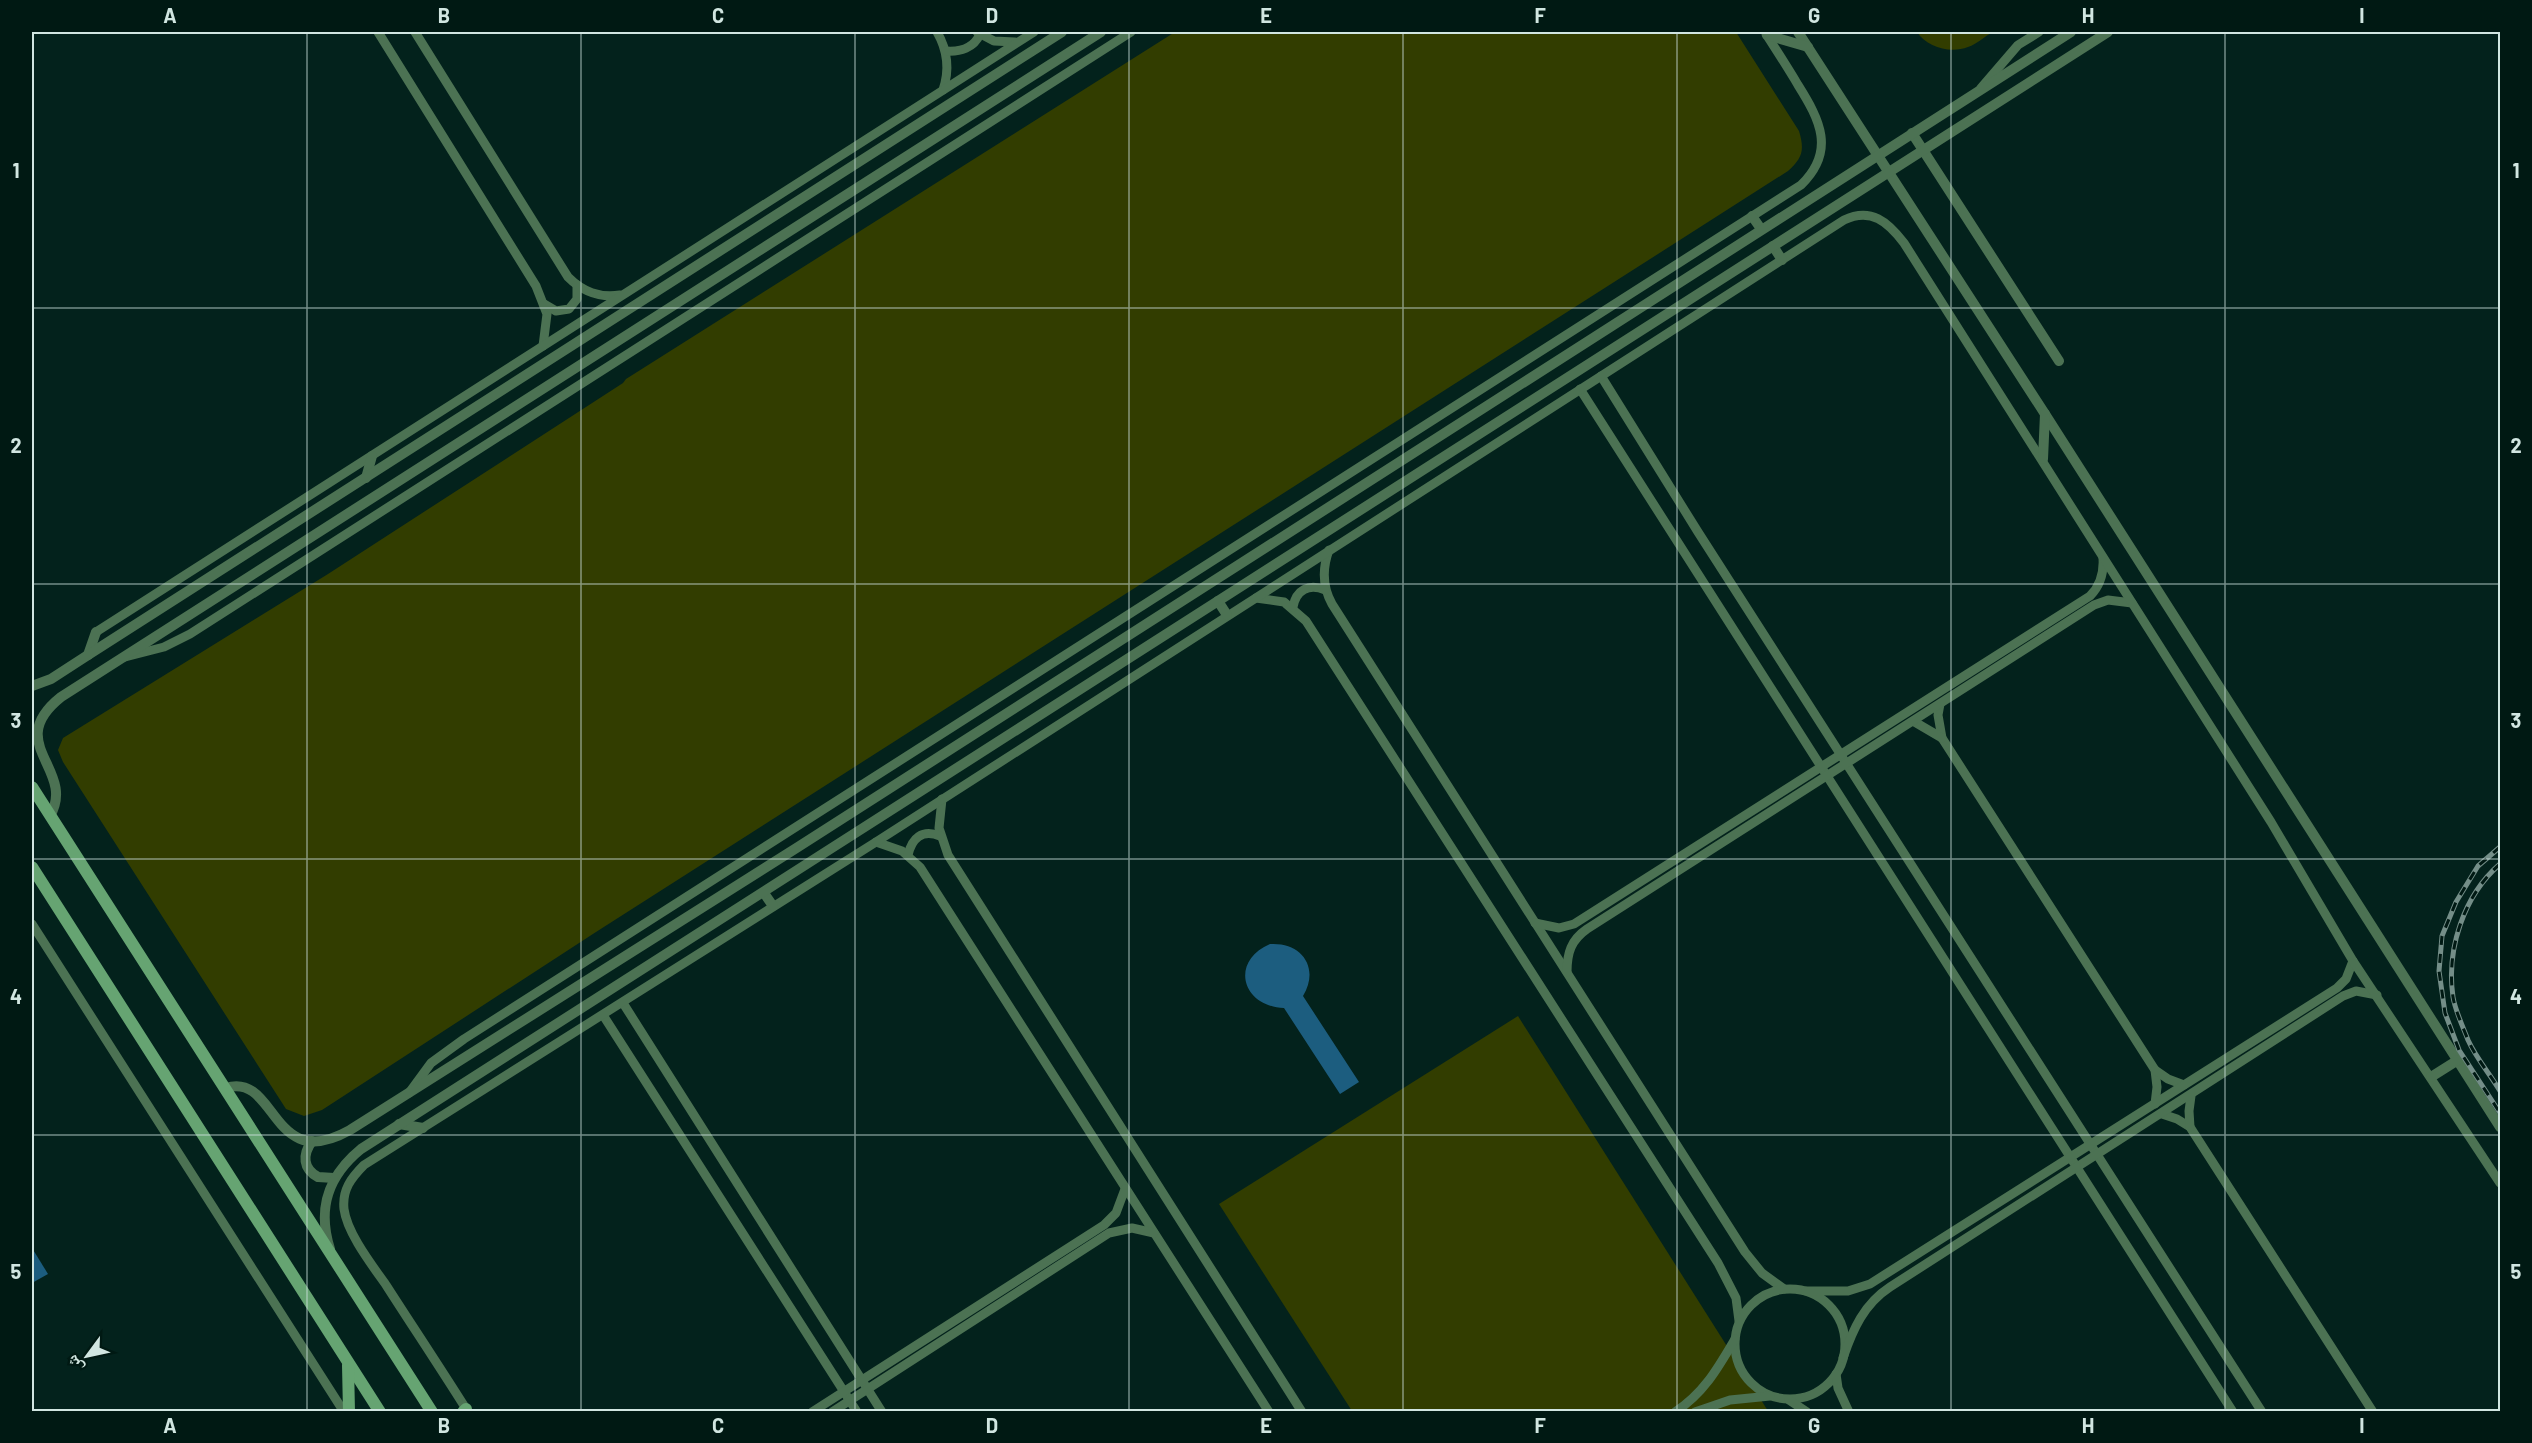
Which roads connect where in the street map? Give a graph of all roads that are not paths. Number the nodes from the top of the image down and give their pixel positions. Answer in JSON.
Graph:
{"nodes":[{"id":1,"x":378,"y":32,"type":"edge"},
{"id":2,"x":415,"y":32,"type":"edge"},
{"id":3,"x":937,"y":32,"type":"edge"},
{"id":4,"x":1034,"y":32,"type":"edge"},
{"id":5,"x":1062,"y":32,"type":"edge"},
{"id":6,"x":1101,"y":32,"type":"edge"},
{"id":7,"x":1131,"y":32,"type":"edge"},
{"id":8,"x":1798,"y":32,"type":"edge"},
{"id":9,"x":2039,"y":32,"type":"edge"},
{"id":10,"x":2071,"y":32,"type":"edge"},
{"id":11,"x":2108,"y":32,"type":"edge"},
{"id":12,"x":978,"y":33,"type":"edge"},
{"id":13,"x":1766,"y":33,"type":"edge"},
{"id":14,"x":1017,"y":42,"type":"junction"},
{"id":15,"x":1808,"y":47,"type":"junction"},
{"id":16,"x":946,"y":51,"type":"junction"},
{"id":17,"x":943,"y":90,"type":"junction"},
{"id":18,"x":1977,"y":92,"type":"junction"},
{"id":19,"x":1912,"y":133,"type":"junction"},
{"id":20,"x":1922,"y":149,"type":"junction"},
{"id":21,"x":1877,"y":155,"type":"junction"},
{"id":22,"x":1888,"y":171,"type":"junction"},
{"id":23,"x":1752,"y":216,"type":"junction"},
{"id":24,"x":1761,"y":229,"type":"junction"},
{"id":25,"x":1773,"y":246,"type":"junction"},
{"id":26,"x":1782,"y":260,"type":"junction"},
{"id":27,"x":577,"y":285,"type":"junction"},
{"id":28,"x":625,"y":294,"type":"junction"},
{"id":29,"x":544,"y":304,"type":"junction"},
{"id":30,"x":543,"y":346,"type":"junction"},
{"id":31,"x":2059,"y":361,"type":"dead end"},
{"id":32,"x":1600,"y":376,"type":"junction"},
{"id":33,"x":1581,"y":389,"type":"junction"},
{"id":34,"x":2045,"y":414,"type":"junction"},
{"id":35,"x":372,"y":456,"type":"junction"},
{"id":36,"x":2043,"y":459,"type":"junction"},
{"id":37,"x":366,"y":478,"type":"junction"},
{"id":38,"x":1329,"y":550,"type":"junction"},
{"id":39,"x":2103,"y":556,"type":"junction"},
{"id":40,"x":1229,"y":570,"type":"junction"},
{"id":41,"x":1239,"y":587,"type":"junction"},
{"id":42,"x":1325,"y":590,"type":"junction"},
{"id":43,"x":1256,"y":598,"type":"junction"},
{"id":44,"x":1218,"y":601,"type":"junction"},
{"id":45,"x":2132,"y":603,"type":"junction"},
{"id":46,"x":1293,"y":607,"type":"junction"},
{"id":47,"x":1227,"y":615,"type":"junction"},
{"id":48,"x":96,"y":632,"type":"joint"},
{"id":49,"x":88,"y":655,"type":"junction"},
{"id":50,"x":123,"y":658,"type":"junction"},
{"id":51,"x":32,"y":686,"type":"edge"},
{"id":52,"x":1940,"y":704,"type":"junction"},
{"id":53,"x":36,"y":720,"type":"edge"},
{"id":54,"x":1913,"y":721,"type":"junction"},
{"id":55,"x":1942,"y":738,"type":"junction"},
{"id":56,"x":1840,"y":753,"type":"junction"},
{"id":57,"x":1846,"y":763,"type":"junction"},
{"id":58,"x":1821,"y":765,"type":"junction"},
{"id":59,"x":1828,"y":775,"type":"junction"},
{"id":60,"x":32,"y":787,"type":"edge"},
{"id":61,"x":942,"y":799,"type":"junction"},
{"id":62,"x":50,"y":816,"type":"junction"},
{"id":63,"x":940,"y":836,"type":"junction"},
{"id":64,"x":876,"y":842,"type":"junction"},
{"id":65,"x":908,"y":855,"type":"junction"},
{"id":66,"x":32,"y":867,"type":"edge"},
{"id":67,"x":764,"y":893,"type":"junction"},
{"id":68,"x":773,"y":906,"type":"junction"},
{"id":69,"x":1535,"y":923,"type":"junction"},
{"id":70,"x":32,"y":924,"type":"edge"},
{"id":71,"x":2353,"y":961,"type":"junction"},
{"id":72,"x":1567,"y":972,"type":"junction"},
{"id":73,"x":2377,"y":995,"type":"junction"},
{"id":74,"x":623,"y":1003,"type":"junction"},
{"id":75,"x":603,"y":1015,"type":"junction"},
{"id":76,"x":2458,"y":1060,"type":"junction"},
{"id":77,"x":2154,"y":1070,"type":"junction"},
{"id":78,"x":2431,"y":1077,"type":"junction"},
{"id":79,"x":2184,"y":1085,"type":"junction"},
{"id":80,"x":225,"y":1088,"type":"junction"},
{"id":81,"x":407,"y":1096,"type":"junction"},
{"id":82,"x":2191,"y":1096,"type":"junction"},
{"id":83,"x":2155,"y":1104,"type":"junction"},
{"id":84,"x":2162,"y":1114,"type":"junction"},
{"id":85,"x":399,"y":1124,"type":"junction"},
{"id":86,"x":2190,"y":1127,"type":"junction"},
{"id":87,"x":2500,"y":1127,"type":"edge"},
{"id":88,"x":423,"y":1128,"type":"junction"},
{"id":89,"x":312,"y":1141,"type":"junction"},
{"id":90,"x":2092,"y":1144,"type":"junction"},
{"id":91,"x":2099,"y":1155,"type":"junction"},
{"id":92,"x":2071,"y":1157,"type":"junction"},
{"id":93,"x":2077,"y":1168,"type":"junction"},
{"id":94,"x":334,"y":1178,"type":"junction"},
{"id":95,"x":2500,"y":1183,"type":"edge"},
{"id":96,"x":1125,"y":1189,"type":"junction"},
{"id":97,"x":1154,"y":1233,"type":"junction"},
{"id":98,"x":331,"y":1251,"type":"junction"},
{"id":99,"x":1784,"y":1289,"type":"junction"},
{"id":100,"x":1806,"y":1291,"type":"junction"},
{"id":101,"x":1739,"y":1321,"type":"junction"},
{"id":102,"x":1735,"y":1339,"type":"junction"},
{"id":103,"x":1843,"y":1358,"type":"junction"},
{"id":104,"x":348,"y":1364,"type":"junction"},
{"id":105,"x":1836,"y":1374,"type":"junction"},
{"id":106,"x":862,"y":1380,"type":"junction"},
{"id":107,"x":867,"y":1389,"type":"junction"},
{"id":108,"x":844,"y":1391,"type":"junction"},
{"id":109,"x":1770,"y":1396,"type":"junction"},
{"id":110,"x":1787,"y":1399,"type":"junction"},
{"id":111,"x":850,"y":1400,"type":"junction"},
{"id":112,"x":466,"y":1411,"type":"edge"},
{"id":113,"x":344,"y":1412,"type":"edge"},
{"id":114,"x":349,"y":1412,"type":"edge"},
{"id":115,"x":380,"y":1412,"type":"edge"},
{"id":116,"x":432,"y":1412,"type":"edge"},
{"id":117,"x":812,"y":1412,"type":"edge"},
{"id":118,"x":832,"y":1412,"type":"edge"},
{"id":119,"x":857,"y":1412,"type":"edge"},
{"id":120,"x":882,"y":1412,"type":"edge"},
{"id":121,"x":1269,"y":1412,"type":"edge"},
{"id":122,"x":1302,"y":1412,"type":"edge"},
{"id":123,"x":1675,"y":1412,"type":"edge"},
{"id":124,"x":1695,"y":1412,"type":"edge"},
{"id":125,"x":1807,"y":1412,"type":"edge"},
{"id":126,"x":1849,"y":1412,"type":"edge"},
{"id":127,"x":2233,"y":1412,"type":"edge"},
{"id":128,"x":2262,"y":1412,"type":"edge"},
{"id":129,"x":2373,"y":1412,"type":"edge"}],
"edges":[{"from":1,"to":29,"type":"street"},
{"from":2,"to":27,"type":"street"},
{"from":3,"to":16,"type":"street"},
{"from":4,"to":14,"type":"street"},
{"from":5,"to":37,"type":"street"},
{"from":6,"to":50,"type":"street"},
{"from":7,"to":50,"type":"street"},
{"from":8,"to":15,"type":"street"},
{"from":9,"to":18,"type":"street"},
{"from":10,"to":18,"type":"street"},
{"from":11,"to":20,"type":"street"},
{"from":12,"to":14,"type":"street"},
{"from":12,"to":16,"type":"street"},
{"from":13,"to":15,"type":"street"},
{"from":13,"to":23,"type":"street"},
{"from":14,"to":17,"type":"street"},
{"from":15,"to":21,"type":"street"},
{"from":16,"to":17,"type":"street"},
{"from":17,"to":28,"type":"street"},
{"from":18,"to":19,"type":"street"},
{"from":19,"to":20,"type":"street"},
{"from":19,"to":21,"type":"street"},
{"from":20,"to":22,"type":"street"},
{"from":20,"to":31,"type":"street"},
{"from":21,"to":22,"type":"street"},
{"from":21,"to":24,"type":"street"},
{"from":22,"to":25,"type":"street"},
{"from":22,"to":34,"type":"street"},
{"from":23,"to":24,"type":"street"},
{"from":23,"to":81,"type":"street"},
{"from":24,"to":40,"type":"street"},
{"from":25,"to":26,"type":"street"},
{"from":25,"to":41,"type":"street"},
{"from":26,"to":32,"type":"street"},
{"from":26,"to":36,"type":"street"},
{"from":27,"to":28,"type":"street"},
{"from":27,"to":29,"type":"street"},
{"from":28,"to":30,"type":"street"},
{"from":29,"to":30,"type":"street"},
{"from":30,"to":35,"type":"street"},
{"from":32,"to":33,"type":"street"},
{"from":32,"to":56,"type":"street"},
{"from":33,"to":38,"type":"street"},
{"from":33,"to":58,"type":"street"},
{"from":34,"to":36,"type":"street"},
{"from":34,"to":76,"type":"street"},
{"from":35,"to":37,"type":"street"},
{"from":35,"to":48,"type":"street"},
{"from":36,"to":39,"type":"street"},
{"from":37,"to":49,"type":"street"},
{"from":38,"to":42,"type":"street"},
{"from":38,"to":43,"type":"street"},
{"from":39,"to":45,"type":"street"},
{"from":39,"to":56,"type":"street"},
{"from":40,"to":41,"type":"street"},
{"from":40,"to":81,"type":"street"},
{"from":41,"to":44,"type":"street"},
{"from":42,"to":46,"type":"street"},
{"from":42,"to":69,"type":"street"},
{"from":43,"to":46,"type":"street"},
{"from":43,"to":47,"type":"street"},
{"from":44,"to":47,"type":"street"},
{"from":44,"to":67,"type":"street"},
{"from":45,"to":52,"type":"street"},
{"from":45,"to":71,"type":"street"},
{"from":46,"to":101,"type":"street"},
{"from":47,"to":61,"type":"street"},
{"from":48,"to":49,"type":"street"},
{"from":49,"to":51,"type":"street"},
{"from":50,"to":53,"type":"street"},
{"from":52,"to":54,"type":"street"},
{"from":52,"to":55,"type":"street"},
{"from":53,"to":62,"type":"street"},
{"from":54,"to":55,"type":"street"},
{"from":54,"to":57,"type":"street"},
{"from":55,"to":77,"type":"street"},
{"from":56,"to":57,"type":"street"},
{"from":56,"to":58,"type":"street"},
{"from":57,"to":59,"type":"street"},
{"from":57,"to":90,"type":"street"},
{"from":58,"to":59,"type":"street"},
{"from":58,"to":69,"type":"street"},
{"from":59,"to":72,"type":"street"},
{"from":59,"to":92,"type":"street"},
{"from":60,"to":62,"type":"main road"},
{"from":61,"to":63,"type":"street"},
{"from":61,"to":64,"type":"street"},
{"from":62,"to":80,"type":"main road"},
{"from":63,"to":65,"type":"street"},
{"from":63,"to":122,"type":"street"},
{"from":64,"to":65,"type":"street"},
{"from":64,"to":68,"type":"street"},
{"from":65,"to":96,"type":"street"},
{"from":66,"to":104,"type":"main road"},
{"from":67,"to":68,"type":"street"},
{"from":67,"to":85,"type":"street"},
{"from":68,"to":74,"type":"street"},
{"from":69,"to":72,"type":"street"},
{"from":70,"to":113,"type":"street"},
{"from":71,"to":73,"type":"street"},
{"from":71,"to":79,"type":"street"},
{"from":72,"to":99,"type":"street"},
{"from":73,"to":78,"type":"street"},
{"from":73,"to":82,"type":"street"},
{"from":74,"to":75,"type":"street"},
{"from":74,"to":106,"type":"street"},
{"from":75,"to":88,"type":"street"},
{"from":75,"to":108,"type":"street"},
{"from":76,"to":78,"type":"street"},
{"from":76,"to":87,"type":"street"},
{"from":77,"to":79,"type":"street"},
{"from":77,"to":83,"type":"street"},
{"from":78,"to":95,"type":"street"},
{"from":79,"to":83,"type":"street"},
{"from":80,"to":89,"type":"street"},
{"from":80,"to":98,"type":"main road"},
{"from":81,"to":89,"type":"street"},
{"from":82,"to":84,"type":"street"},
{"from":82,"to":86,"type":"street"},
{"from":83,"to":90,"type":"street"},
{"from":84,"to":86,"type":"street"},
{"from":84,"to":91,"type":"street"},
{"from":85,"to":88,"type":"street"},
{"from":85,"to":94,"type":"street"},
{"from":86,"to":129,"type":"street"},
{"from":88,"to":112,"type":"street"},
{"from":89,"to":94,"type":"street"},
{"from":90,"to":91,"type":"street"},
{"from":90,"to":92,"type":"street"},
{"from":91,"to":93,"type":"street"},
{"from":91,"to":128,"type":"street"},
{"from":92,"to":93,"type":"street"},
{"from":92,"to":100,"type":"street"},
{"from":93,"to":103,"type":"street"},
{"from":93,"to":127,"type":"street"},
{"from":94,"to":98,"type":"street"},
{"from":96,"to":97,"type":"street"},
{"from":96,"to":106,"type":"street"},
{"from":97,"to":107,"type":"street"},
{"from":97,"to":121,"type":"street"},
{"from":98,"to":116,"type":"main road"},
{"from":99,"to":100,"type":"street"},
{"from":99,"to":101,"type":"street"},
{"from":100,"to":103,"type":"street"},
{"from":101,"to":102,"type":"street"},
{"from":102,"to":109,"type":"street"},
{"from":102,"to":123,"type":"street"},
{"from":103,"to":105,"type":"street"},
{"from":104,"to":114,"type":"main road"},
{"from":104,"to":115,"type":"main road"},
{"from":105,"to":110,"type":"street"},
{"from":105,"to":126,"type":"street"},
{"from":106,"to":107,"type":"street"},
{"from":106,"to":108,"type":"street"},
{"from":107,"to":111,"type":"street"},
{"from":107,"to":120,"type":"street"},
{"from":108,"to":111,"type":"street"},
{"from":108,"to":117,"type":"street"},
{"from":109,"to":110,"type":"street"},
{"from":109,"to":124,"type":"street"},
{"from":110,"to":125,"type":"street"},
{"from":111,"to":118,"type":"street"},
{"from":111,"to":119,"type":"street"}]}
